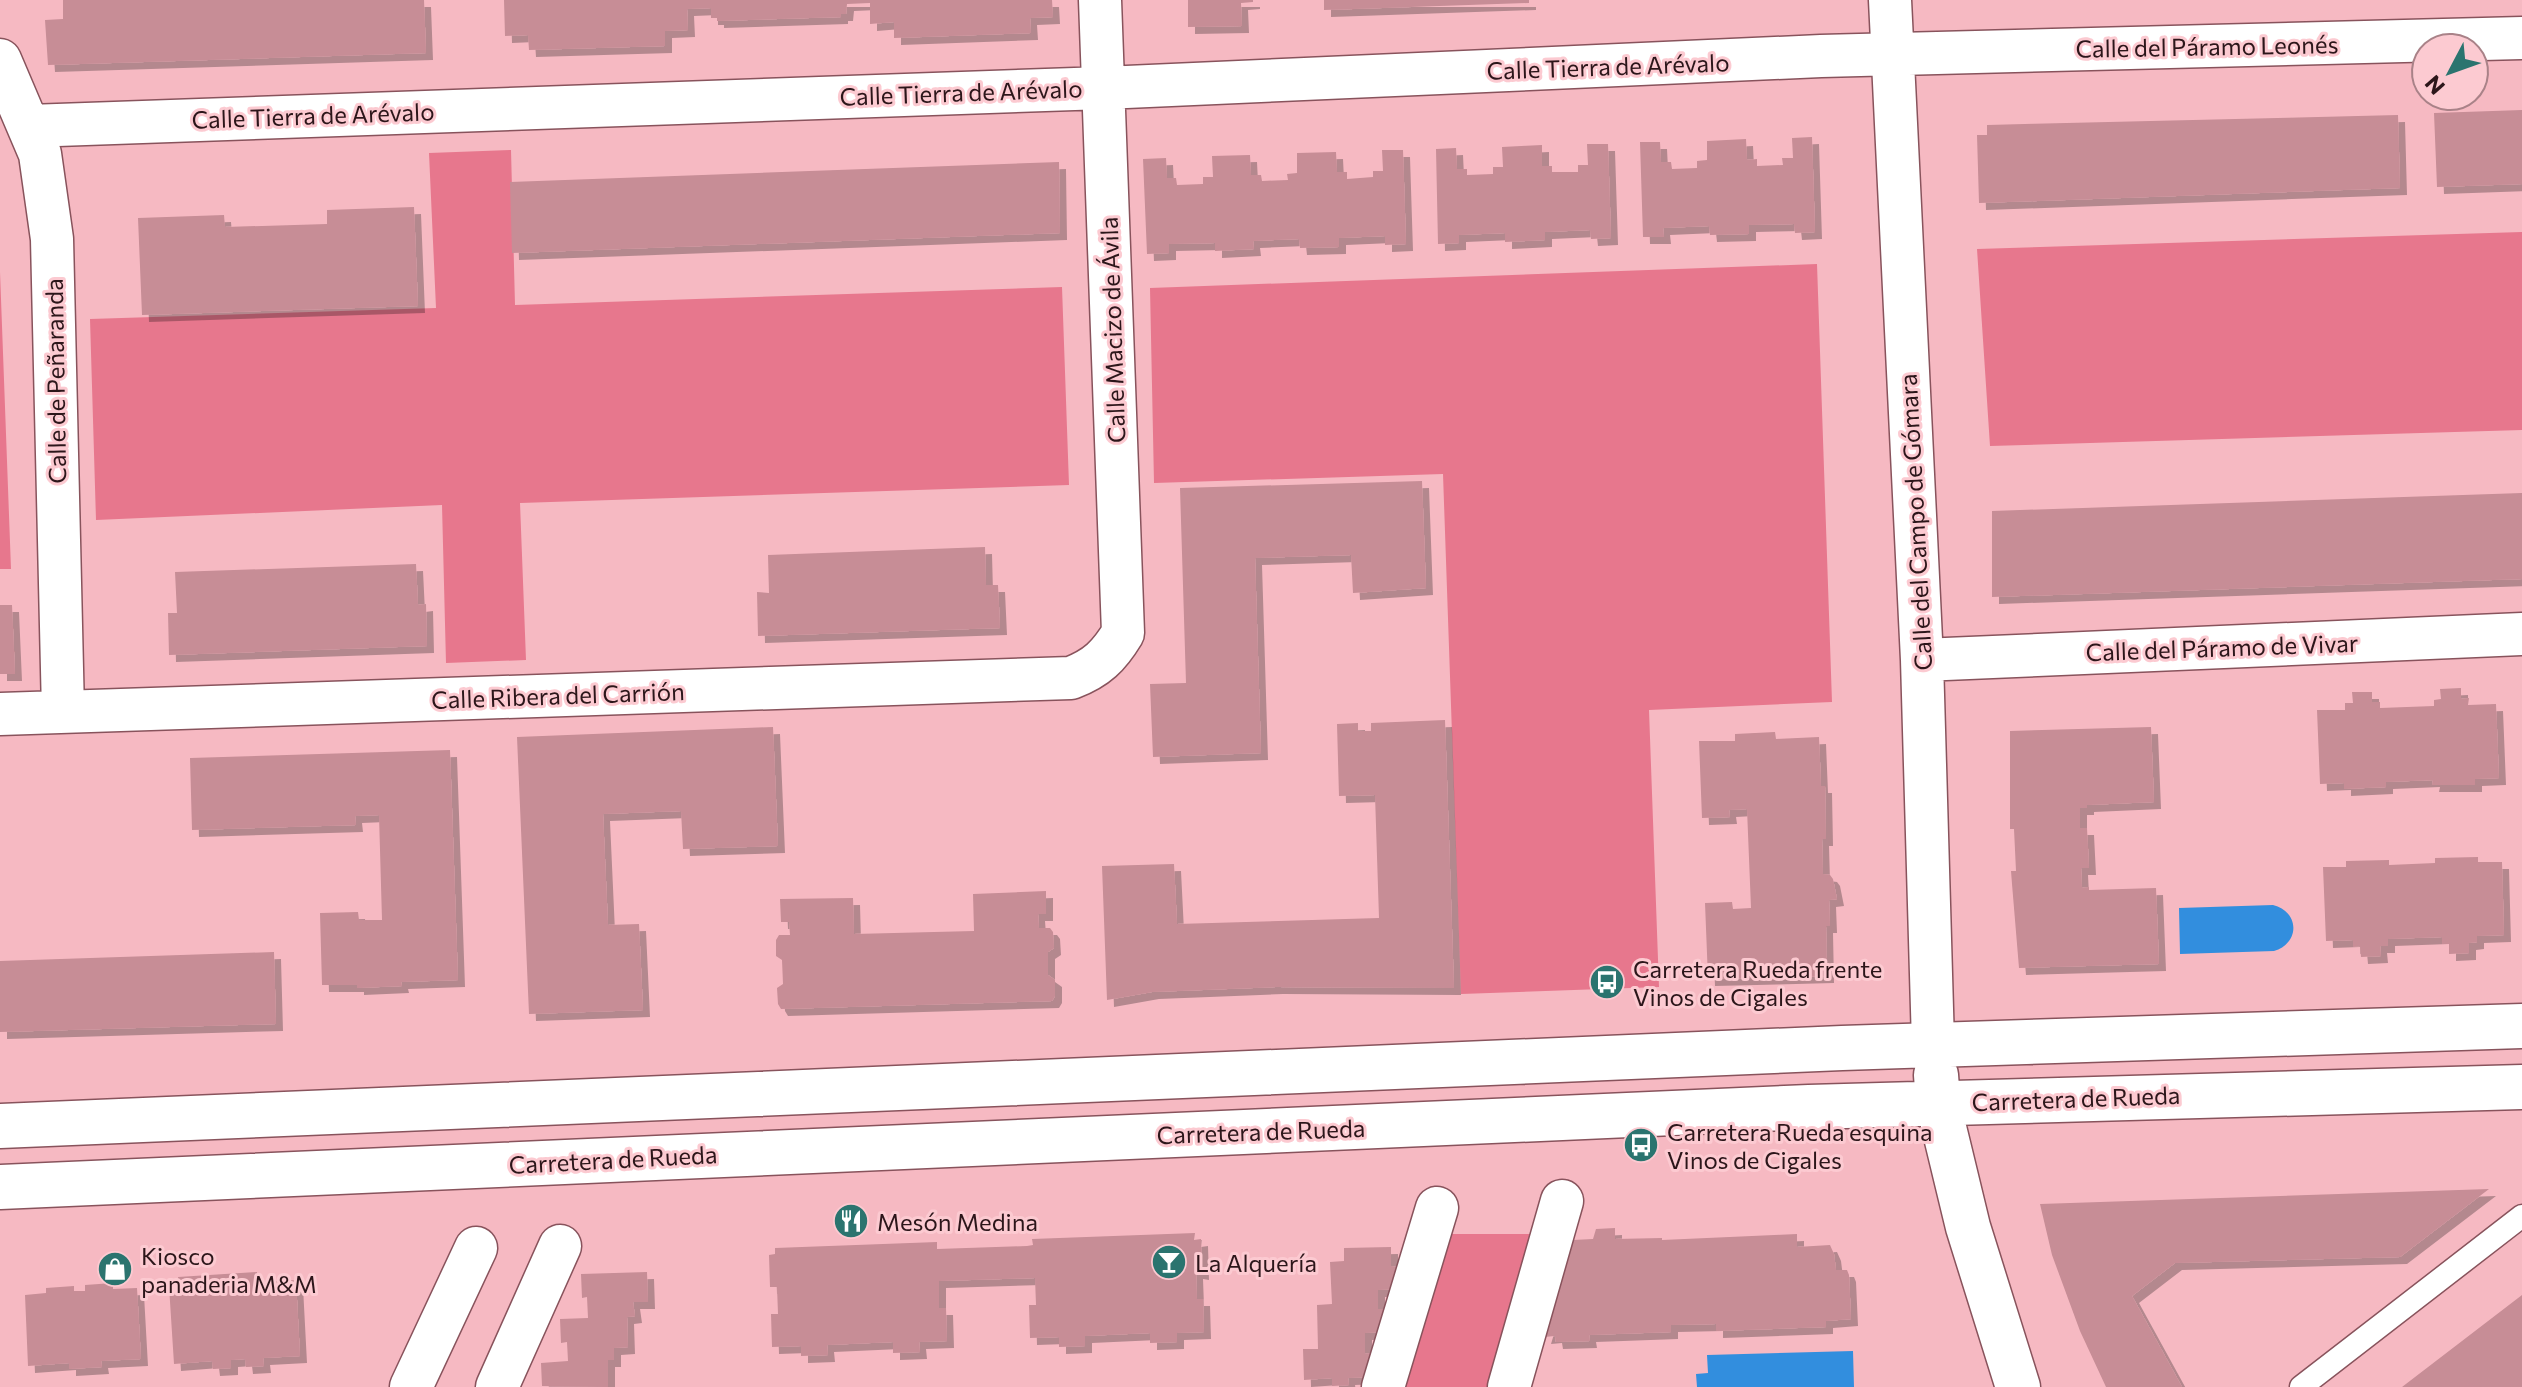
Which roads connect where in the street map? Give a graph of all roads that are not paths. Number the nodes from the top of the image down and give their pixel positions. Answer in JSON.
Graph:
{"nodes":[{"id":1,"x":1100,"y":0,"type":"edge"},
{"id":2,"x":1890,"y":0,"type":"edge"},
{"id":3,"x":2522,"y":38,"type":"edge"},
{"id":4,"x":1892,"y":54,"type":"junction"},
{"id":5,"x":0,"y":60,"type":"edge"},
{"id":6,"x":1104,"y":88,"type":"junction"},
{"id":7,"x":29,"y":126,"type":"junction"},
{"id":8,"x":2522,"y":634,"type":"edge"},
{"id":9,"x":1109,"y":655,"type":"joint"},
{"id":10,"x":1922,"y":660,"type":"junction"},
{"id":11,"x":63,"y":712,"type":"junction"},
{"id":12,"x":0,"y":714,"type":"edge"},
{"id":13,"x":2522,"y":1026,"type":"edge"},
{"id":14,"x":1933,"y":1044,"type":"junction"},
{"id":15,"x":2522,"y":1087,"type":"edge"},
{"id":16,"x":1938,"y":1103,"type":"junction"},
{"id":17,"x":0,"y":1126,"type":"edge"},
{"id":18,"x":0,"y":1187,"type":"edge"},
{"id":19,"x":1562,"y":1201,"type":"dead end"},
{"id":20,"x":1437,"y":1208,"type":"dead end"},
{"id":21,"x":2522,"y":1216,"type":"edge"},
{"id":22,"x":560,"y":1246,"type":"dead end"},
{"id":23,"x":476,"y":1248,"type":"dead end"},
{"id":24,"x":411,"y":1387,"type":"edge"},
{"id":25,"x":497,"y":1387,"type":"edge"},
{"id":26,"x":1383,"y":1387,"type":"edge"},
{"id":27,"x":1509,"y":1387,"type":"edge"},
{"id":28,"x":2018,"y":1387,"type":"edge"},
{"id":29,"x":2301,"y":1387,"type":"edge"}],
"edges":[{"from":1,"to":6,"type":"street","name":"Calle Macizo de Ávila"},
{"from":2,"to":4,"type":"street","name":"Calle del Campo de Gómara"},
{"from":3,"to":4,"type":"street","name":"Calle del Páramo Leonés"},
{"from":4,"to":6,"type":"street","name":"Calle Tierra de Arévalo"},
{"from":4,"to":10,"type":"street","name":"Calle del Campo de Gómara"},
{"from":5,"to":7,"type":"street","name":"Calle de Peñaranda"},
{"from":6,"to":7,"type":"street","name":"Calle Tierra de Arévalo"},
{"from":6,"to":9,"type":"street","name":"Calle Macizo de Ávila"},
{"from":7,"to":11,"type":"street","name":"Calle de Peñaranda"},
{"from":8,"to":10,"type":"street","name":"Calle del Páramo de Vivar"},
{"from":9,"to":11,"type":"street","name":"Calle Ribera del Carrión"},
{"from":10,"to":14,"type":"street","name":"Calle del Campo de Gómara"},
{"from":11,"to":12,"type":"street","name":"Calle Ribera del Carrión"},
{"from":13,"to":14,"type":"street"},
{"from":14,"to":16,"type":"street"},
{"from":14,"to":17,"type":"street"},
{"from":15,"to":16,"type":"street","name":"Carretera de Rueda"},
{"from":16,"to":18,"type":"street","name":"Carretera de Rueda"},
{"from":16,"to":28,"type":"street"},
{"from":19,"to":27,"type":"street"},
{"from":20,"to":26,"type":"street"},
{"from":21,"to":29,"type":"lane"},
{"from":22,"to":25,"type":"street"},
{"from":23,"to":24,"type":"street"}]}
